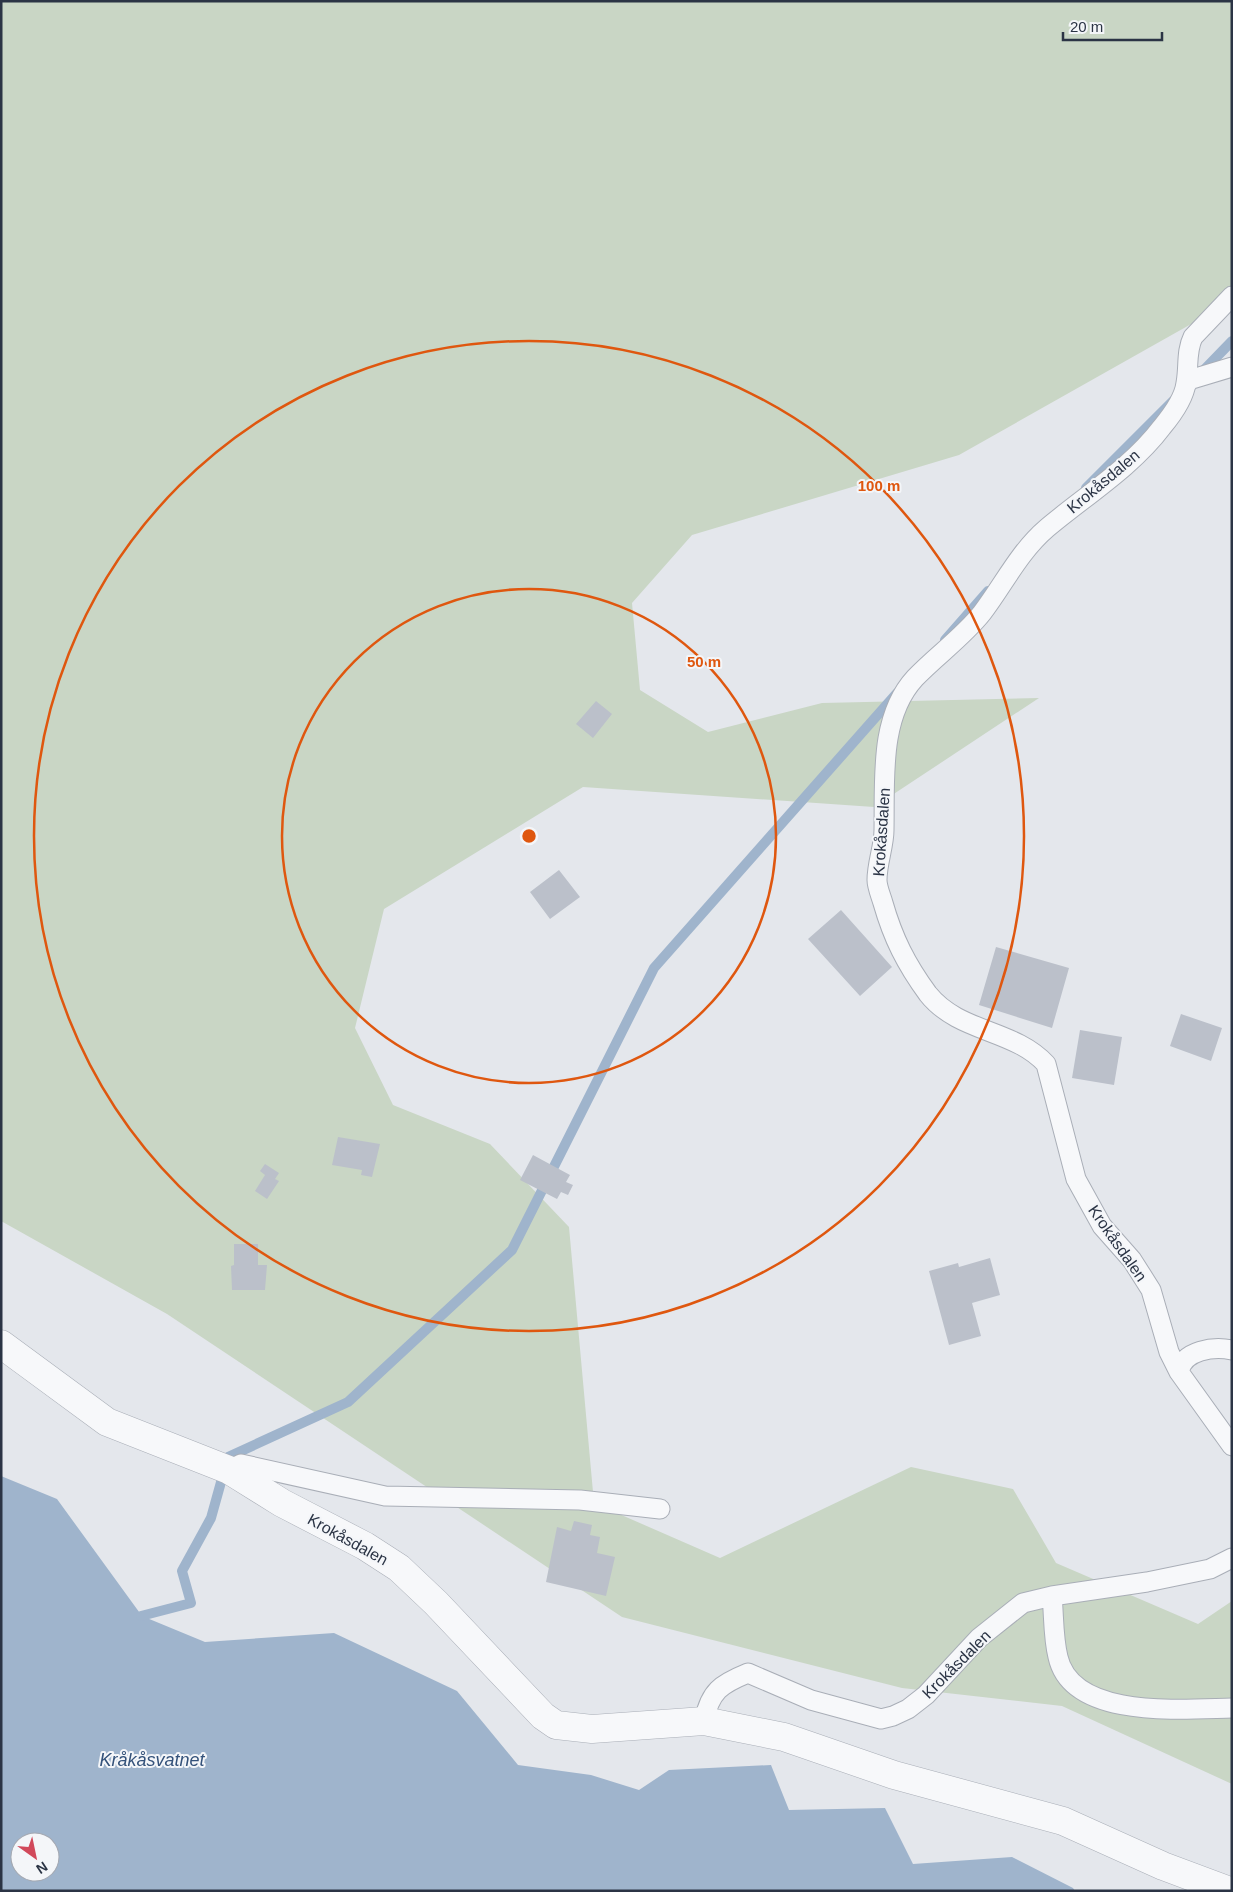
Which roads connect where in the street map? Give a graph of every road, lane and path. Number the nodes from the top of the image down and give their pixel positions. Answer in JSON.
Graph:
{"nodes":[{"id":1,"x":1232,"y":296,"type":"edge"},
{"id":2,"x":1232,"y":366,"type":"edge"},
{"id":3,"x":1186,"y":385,"type":"junction"},
{"id":4,"x":1,"y":1344,"type":"edge"},
{"id":5,"x":1232,"y":1350,"type":"edge"},
{"id":6,"x":1179,"y":1372,"type":"junction"},
{"id":7,"x":1232,"y":1446,"type":"edge"},
{"id":8,"x":229,"y":1470,"type":"junction"},
{"id":9,"x":660,"y":1509,"type":"dead end"},
{"id":10,"x":1232,"y":1558,"type":"edge"},
{"id":11,"x":1052,"y":1596,"type":"junction"},
{"id":12,"x":1232,"y":1708,"type":"edge"},
{"id":13,"x":704,"y":1721,"type":"junction"},
{"id":14,"x":1230,"y":1891,"type":"edge"}],
"edges":[{"from":1,"to":3,"type":"lane","name":"Krokåsdalen"},
{"from":2,"to":3,"type":"lane"},
{"from":3,"to":6,"type":"lane","name":"Krokåsdalen"},
{"from":4,"to":8,"type":"street","name":"Krokåsdalen"},
{"from":5,"to":6,"type":"lane"},
{"from":6,"to":7,"type":"lane","name":"Krokåsdalen"},
{"from":8,"to":9,"type":"lane"},
{"from":8,"to":13,"type":"street","name":"Krokåsdalen"},
{"from":10,"to":11,"type":"lane","name":"Krokåsdalen"},
{"from":11,"to":12,"type":"lane"},
{"from":11,"to":13,"type":"lane","name":"Krokåsdalen"},
{"from":13,"to":14,"type":"street","name":"Krokåsdalen"}]}
